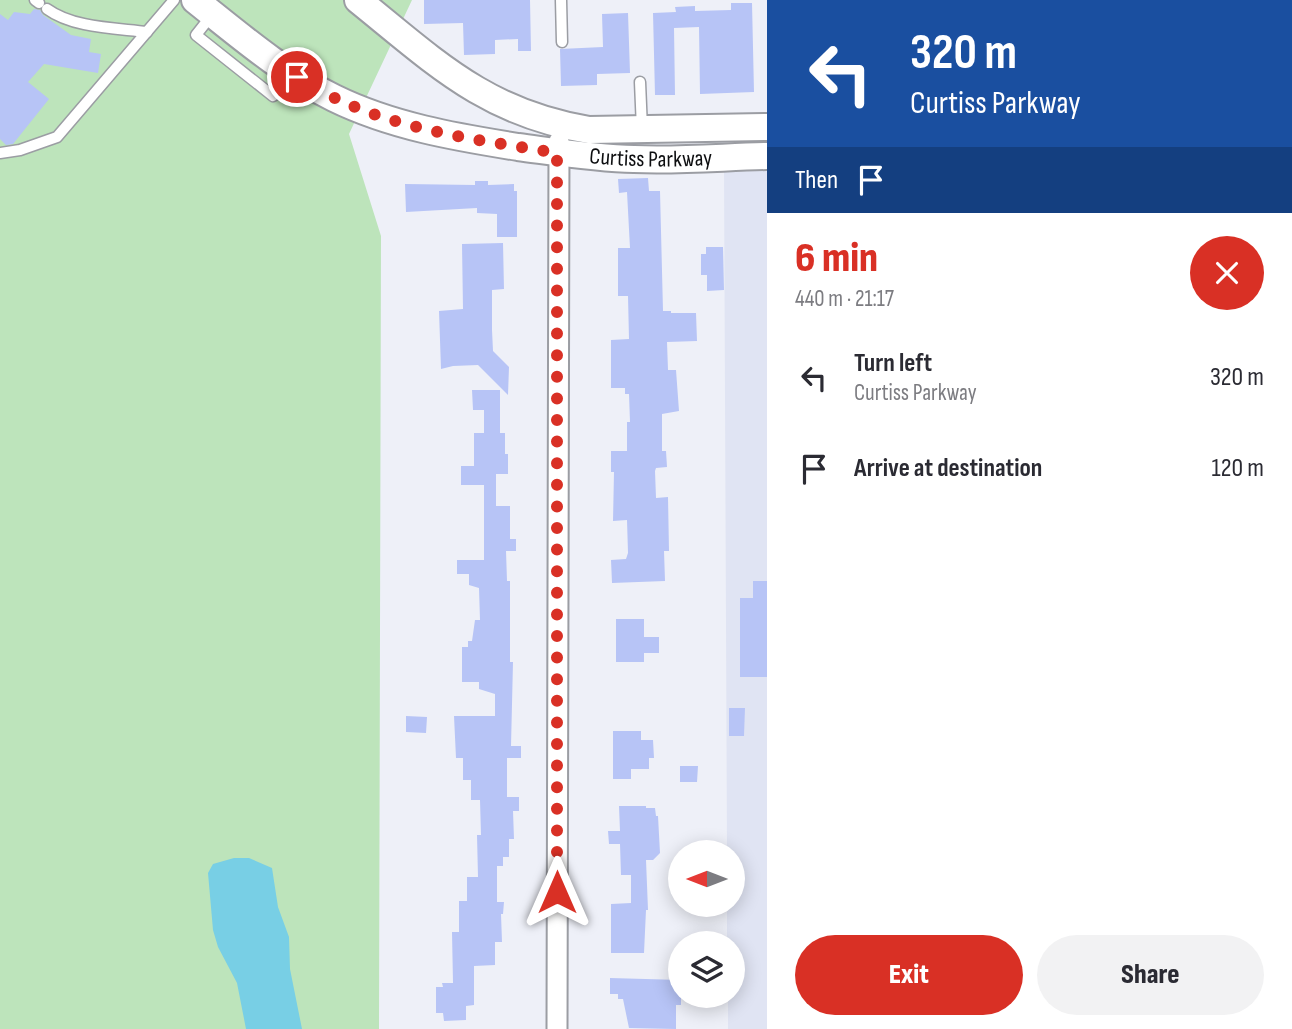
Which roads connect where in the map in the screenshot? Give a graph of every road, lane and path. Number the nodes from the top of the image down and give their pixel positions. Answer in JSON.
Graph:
{"nodes":[{"id":1,"x":174,"y":0,"type":"edge"},
{"id":2,"x":358,"y":0,"type":"edge"},
{"id":3,"x":561,"y":0,"type":"edge"},
{"id":4,"x":40,"y":4,"type":"edge"},
{"id":5,"x":204,"y":7,"type":"edge"},
{"id":6,"x":147,"y":32,"type":"junction"},
{"id":7,"x":562,"y":42,"type":"dead end"},
{"id":8,"x":640,"y":82,"type":"dead end"},
{"id":9,"x":561,"y":125,"type":"junction"},
{"id":10,"x":767,"y":127,"type":"edge"},
{"id":11,"x":642,"y":130,"type":"junction"},
{"id":12,"x":0,"y":153,"type":"edge"},
{"id":13,"x":557,"y":153,"type":"junction"},
{"id":14,"x":767,"y":156,"type":"edge"},
{"id":15,"x":557,"y":1029,"type":"edge"}],
"edges":[{"from":1,"to":6,"type":"lane"},
{"from":2,"to":9,"type":"main road","name":"Curtiss Parkway"},
{"from":3,"to":7,"type":"lane"},
{"from":4,"to":6,"type":"lane"},
{"from":5,"to":13,"type":"main road","name":"Curtiss Parkway"},
{"from":6,"to":12,"type":"lane"},
{"from":8,"to":11,"type":"lane"},
{"from":9,"to":11,"type":"main road","name":"Curtiss Parkway"},
{"from":9,"to":13,"type":"street"},
{"from":10,"to":11,"type":"main road","name":"Curtiss Parkway"},
{"from":13,"to":14,"type":"main road","name":"Curtiss Parkway"},
{"from":13,"to":15,"type":"street"}]}
